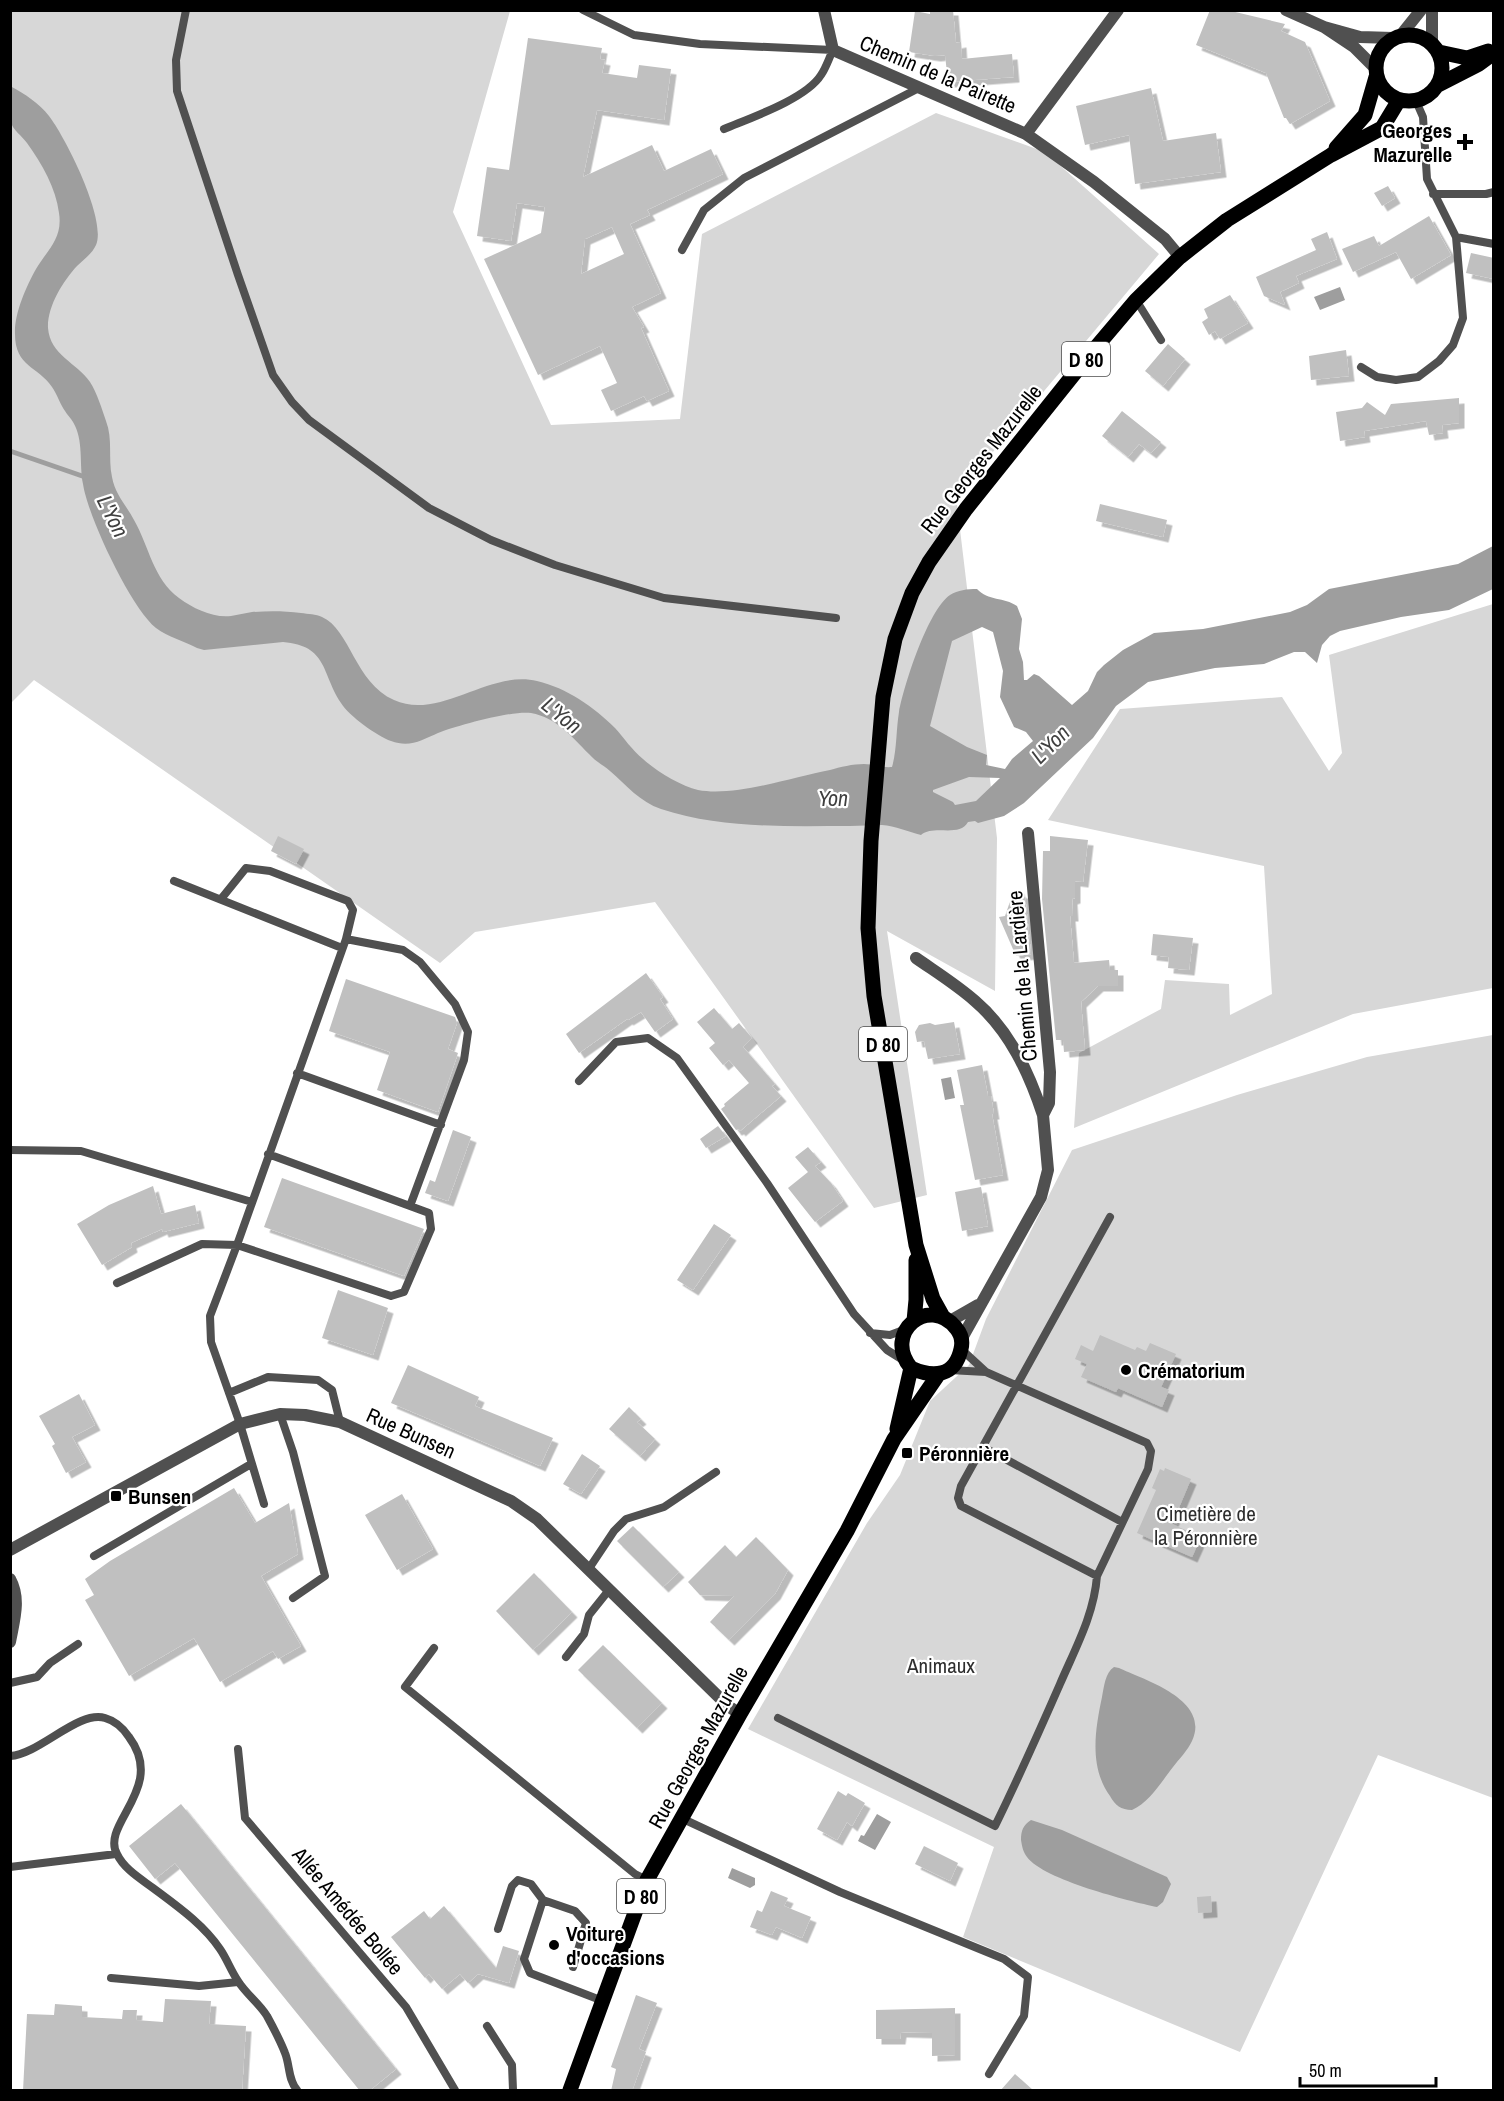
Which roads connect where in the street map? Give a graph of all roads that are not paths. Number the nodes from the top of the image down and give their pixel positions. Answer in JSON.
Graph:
{"nodes":[{"id":1,"x":186,"y":10,"type":"edge"},
{"id":2,"x":583,"y":10,"type":"edge"},
{"id":3,"x":824,"y":10,"type":"edge"},
{"id":4,"x":1118,"y":10,"type":"edge"},
{"id":5,"x":1286,"y":10,"type":"edge"},
{"id":6,"x":1421,"y":10,"type":"edge"},
{"id":7,"x":1432,"y":10,"type":"edge"},
{"id":8,"x":1324,"y":27,"type":"junction"},
{"id":9,"x":1397,"y":37,"type":"junction"},
{"id":10,"x":1436,"y":48,"type":"junction"},
{"id":11,"x":833,"y":50,"type":"junction"},
{"id":12,"x":1494,"y":51,"type":"edge"},
{"id":13,"x":1376,"y":73,"type":"junction"},
{"id":14,"x":1438,"y":85,"type":"junction"},
{"id":15,"x":919,"y":88,"type":"junction"},
{"id":16,"x":1399,"y":100,"type":"junction"},
{"id":17,"x":1416,"y":101,"type":"junction"},
{"id":18,"x":724,"y":129,"type":"dead end"},
{"id":19,"x":1026,"y":134,"type":"junction"},
{"id":20,"x":1330,"y":155,"type":"junction"},
{"id":21,"x":1494,"y":192,"type":"edge"},
{"id":22,"x":1434,"y":194,"type":"junction"},
{"id":23,"x":1456,"y":237,"type":"junction"},
{"id":24,"x":1494,"y":244,"type":"edge"},
{"id":25,"x":682,"y":250,"type":"dead end"},
{"id":26,"x":1180,"y":257,"type":"junction"},
{"id":27,"x":1136,"y":300,"type":"junction"},
{"id":28,"x":1161,"y":340,"type":"dead end"},
{"id":29,"x":1361,"y":367,"type":"dead end"},
{"id":30,"x":836,"y":618,"type":"dead end"},
{"id":31,"x":1028,"y":833,"type":"dead end"},
{"id":32,"x":174,"y":881,"type":"dead end"},
{"id":33,"x":221,"y":899,"type":"junction"},
{"id":34,"x":346,"y":939,"type":"junction"},
{"id":35,"x":342,"y":948,"type":"junction"},
{"id":36,"x":916,"y":958,"type":"dead end"},
{"id":37,"x":297,"y":1073,"type":"junction"},
{"id":38,"x":579,"y":1080,"type":"dead end"},
{"id":39,"x":1043,"y":1115,"type":"junction"},
{"id":40,"x":441,"y":1125,"type":"junction"},
{"id":41,"x":10,"y":1150,"type":"edge"},
{"id":42,"x":268,"y":1154,"type":"junction"},
{"id":43,"x":252,"y":1202,"type":"junction"},
{"id":44,"x":410,"y":1206,"type":"junction"},
{"id":45,"x":1110,"y":1217,"type":"dead end"},
{"id":46,"x":237,"y":1245,"type":"junction"},
{"id":47,"x":916,"y":1245,"type":"junction"},
{"id":48,"x":117,"y":1283,"type":"dead end"},
{"id":49,"x":981,"y":1303,"type":"junction"},
{"id":50,"x":946,"y":1319,"type":"junction"},
{"id":51,"x":910,"y":1325,"type":"junction"},
{"id":52,"x":870,"y":1333,"type":"junction"},
{"id":53,"x":961,"y":1343,"type":"junction"},
{"id":54,"x":909,"y":1366,"type":"junction"},
{"id":55,"x":986,"y":1372,"type":"junction"},
{"id":56,"x":943,"y":1373,"type":"junction"},
{"id":57,"x":1017,"y":1385,"type":"junction"},
{"id":58,"x":229,"y":1393,"type":"junction"},
{"id":59,"x":280,"y":1414,"type":"junction"},
{"id":60,"x":340,"y":1422,"type":"junction"},
{"id":61,"x":240,"y":1424,"type":"junction"},
{"id":62,"x":894,"y":1440,"type":"junction"},
{"id":63,"x":982,"y":1448,"type":"junction"},
{"id":64,"x":251,"y":1464,"type":"junction"},
{"id":65,"x":716,"y":1472,"type":"dead end"},
{"id":66,"x":264,"y":1504,"type":"dead end"},
{"id":67,"x":1122,"y":1522,"type":"junction"},
{"id":68,"x":10,"y":1550,"type":"edge"},
{"id":69,"x":94,"y":1556,"type":"dead end"},
{"id":70,"x":588,"y":1570,"type":"junction"},
{"id":71,"x":1097,"y":1576,"type":"junction"},
{"id":72,"x":10,"y":1579,"type":"edge"},
{"id":73,"x":609,"y":1590,"type":"junction"},
{"id":74,"x":293,"y":1598,"type":"dead end"},
{"id":75,"x":10,"y":1642,"type":"edge"},
{"id":76,"x":78,"y":1644,"type":"dead end"},
{"id":77,"x":434,"y":1648,"type":"dead end"},
{"id":78,"x":566,"y":1657,"type":"dead end"},
{"id":79,"x":10,"y":1683,"type":"edge"},
{"id":80,"x":740,"y":1714,"type":"junction"},
{"id":81,"x":778,"y":1718,"type":"dead end"},
{"id":82,"x":238,"y":1749,"type":"dead end"},
{"id":83,"x":10,"y":1756,"type":"edge"},
{"id":84,"x":681,"y":1818,"type":"junction"},
{"id":85,"x":116,"y":1854,"type":"junction"},
{"id":86,"x":10,"y":1867,"type":"edge"},
{"id":87,"x":648,"y":1880,"type":"junction"},
{"id":88,"x":543,"y":1900,"type":"junction"},
{"id":89,"x":498,"y":1929,"type":"dead end"},
{"id":90,"x":573,"y":1966,"type":"dead end"},
{"id":91,"x":111,"y":1978,"type":"dead end"},
{"id":92,"x":238,"y":1982,"type":"junction"},
{"id":93,"x":603,"y":2001,"type":"junction"},
{"id":94,"x":487,"y":2026,"type":"dead end"},
{"id":95,"x":988,"y":2074,"type":"dead end"},
{"id":96,"x":293,"y":2089,"type":"edge"},
{"id":97,"x":456,"y":2091,"type":"edge"},
{"id":98,"x":513,"y":2091,"type":"edge"},
{"id":99,"x":570,"y":2091,"type":"edge"}],
"edges":[{"from":1,"to":30,"type":"lane"},
{"from":2,"to":11,"type":"lane"},
{"from":3,"to":11,"type":"street"},
{"from":4,"to":19,"type":"street","name":"Chemin de la Pairette"},
{"from":5,"to":8,"type":"street"},
{"from":6,"to":9,"type":"street"},
{"from":7,"to":10,"type":"street"},
{"from":8,"to":9,"type":"street"},
{"from":8,"to":13,"type":"street"},
{"from":9,"to":10,"type":"main road"},
{"from":9,"to":13,"type":"main road"},
{"from":10,"to":12,"type":"main road"},
{"from":10,"to":14,"type":"main road"},
{"from":11,"to":15,"type":"street","name":"Chemin de la Pairette"},
{"from":11,"to":18,"type":"lane"},
{"from":12,"to":14,"type":"main road"},
{"from":13,"to":16,"type":"main road"},
{"from":13,"to":20,"type":"main road","name":"Rue Georges Mazurelle","number":"D 80"},
{"from":14,"to":17,"type":"main road"},
{"from":15,"to":19,"type":"street","name":"Chemin de la Pairette"},
{"from":15,"to":25,"type":"lane"},
{"from":16,"to":17,"type":"main road"},
{"from":16,"to":20,"type":"main road","name":"Rue Georges Mazurelle","number":"D 80"},
{"from":17,"to":22,"type":"lane"},
{"from":19,"to":26,"type":"street","name":"Chemin de la Pairette"},
{"from":20,"to":26,"type":"main road","name":"Rue Georges Mazurelle","number":"D 80"},
{"from":21,"to":22,"type":"lane"},
{"from":22,"to":23,"type":"lane"},
{"from":23,"to":24,"type":"lane"},
{"from":23,"to":29,"type":"lane"},
{"from":26,"to":27,"type":"main road","name":"Rue Georges Mazurelle","number":"D 80"},
{"from":27,"to":28,"type":"lane"},
{"from":27,"to":47,"type":"main road","name":"Rue Georges Mazurelle","number":"D 80"},
{"from":31,"to":39,"type":"street","name":"Chemin de la Lardière"},
{"from":32,"to":33,"type":"lane"},
{"from":33,"to":34,"type":"lane"},
{"from":33,"to":35,"type":"lane"},
{"from":34,"to":35,"type":"lane"},
{"from":34,"to":40,"type":"lane"},
{"from":35,"to":37,"type":"lane"},
{"from":36,"to":39,"type":"street","name":"Chemin de la Lardière"},
{"from":37,"to":40,"type":"lane"},
{"from":37,"to":42,"type":"lane"},
{"from":38,"to":52,"type":"lane"},
{"from":39,"to":49,"type":"street","name":"Chemin de la Lardière"},
{"from":40,"to":44,"type":"lane"},
{"from":41,"to":43,"type":"lane"},
{"from":42,"to":43,"type":"lane"},
{"from":42,"to":44,"type":"lane"},
{"from":43,"to":46,"type":"lane"},
{"from":44,"to":46,"type":"lane"},
{"from":45,"to":57,"type":"lane"},
{"from":46,"to":48,"type":"lane"},
{"from":46,"to":58,"type":"lane"},
{"from":47,"to":50,"type":"main road","number":"D 80"},
{"from":47,"to":51,"type":"main road","number":"D 80"},
{"from":49,"to":50,"type":"street"},
{"from":49,"to":53,"type":"street","name":"Chemin de la Lardière"},
{"from":50,"to":51,"type":"main road"},
{"from":50,"to":53,"type":"main road"},
{"from":51,"to":52,"type":"lane"},
{"from":51,"to":54,"type":"main road"},
{"from":52,"to":54,"type":"lane"},
{"from":53,"to":55,"type":"lane"},
{"from":53,"to":56,"type":"main road"},
{"from":54,"to":56,"type":"main road"},
{"from":54,"to":62,"type":"main road","number":"D 80"},
{"from":55,"to":56,"type":"lane"},
{"from":55,"to":57,"type":"lane"},
{"from":56,"to":62,"type":"main road","number":"D 80"},
{"from":57,"to":63,"type":"lane"},
{"from":57,"to":67,"type":"lane"},
{"from":58,"to":60,"type":"lane"},
{"from":58,"to":61,"type":"lane"},
{"from":59,"to":60,"type":"street","name":"Rue Bunsen"},
{"from":59,"to":61,"type":"street","name":"Rue Bunsen"},
{"from":59,"to":74,"type":"lane"},
{"from":60,"to":70,"type":"street","name":"Rue Bunsen"},
{"from":61,"to":64,"type":"lane"},
{"from":61,"to":68,"type":"street","name":"Rue Bunsen"},
{"from":62,"to":80,"type":"main road","name":"Rue Georges Mazurelle","number":"D 80"},
{"from":63,"to":67,"type":"lane"},
{"from":63,"to":71,"type":"lane"},
{"from":64,"to":66,"type":"lane"},
{"from":64,"to":69,"type":"lane"},
{"from":65,"to":70,"type":"lane"},
{"from":67,"to":71,"type":"lane"},
{"from":70,"to":73,"type":"street","name":"Rue Bunsen"},
{"from":71,"to":81,"type":"lane"},
{"from":72,"to":75,"type":"street"},
{"from":73,"to":78,"type":"lane"},
{"from":73,"to":80,"type":"street","name":"Rue Bunsen"},
{"from":76,"to":79,"type":"lane"},
{"from":77,"to":87,"type":"lane"},
{"from":80,"to":84,"type":"main road","name":"Rue Georges Mazurelle","number":"D 80"},
{"from":82,"to":97,"type":"lane","name":"Allée Amédée Bollée"},
{"from":83,"to":85,"type":"lane"},
{"from":84,"to":87,"type":"main road","name":"Rue Georges Mazurelle","number":"D 80"},
{"from":84,"to":95,"type":"lane"},
{"from":85,"to":86,"type":"lane"},
{"from":85,"to":92,"type":"lane"},
{"from":87,"to":93,"type":"main road","name":"Rue Georges Mazurelle","number":"D 80"},
{"from":88,"to":89,"type":"lane"},
{"from":88,"to":90,"type":"lane"},
{"from":88,"to":93,"type":"lane"},
{"from":91,"to":92,"type":"lane"},
{"from":92,"to":96,"type":"lane"},
{"from":93,"to":99,"type":"main road","name":"Rue Georges Mazurelle","number":"D 80"},
{"from":94,"to":98,"type":"lane"}]}
